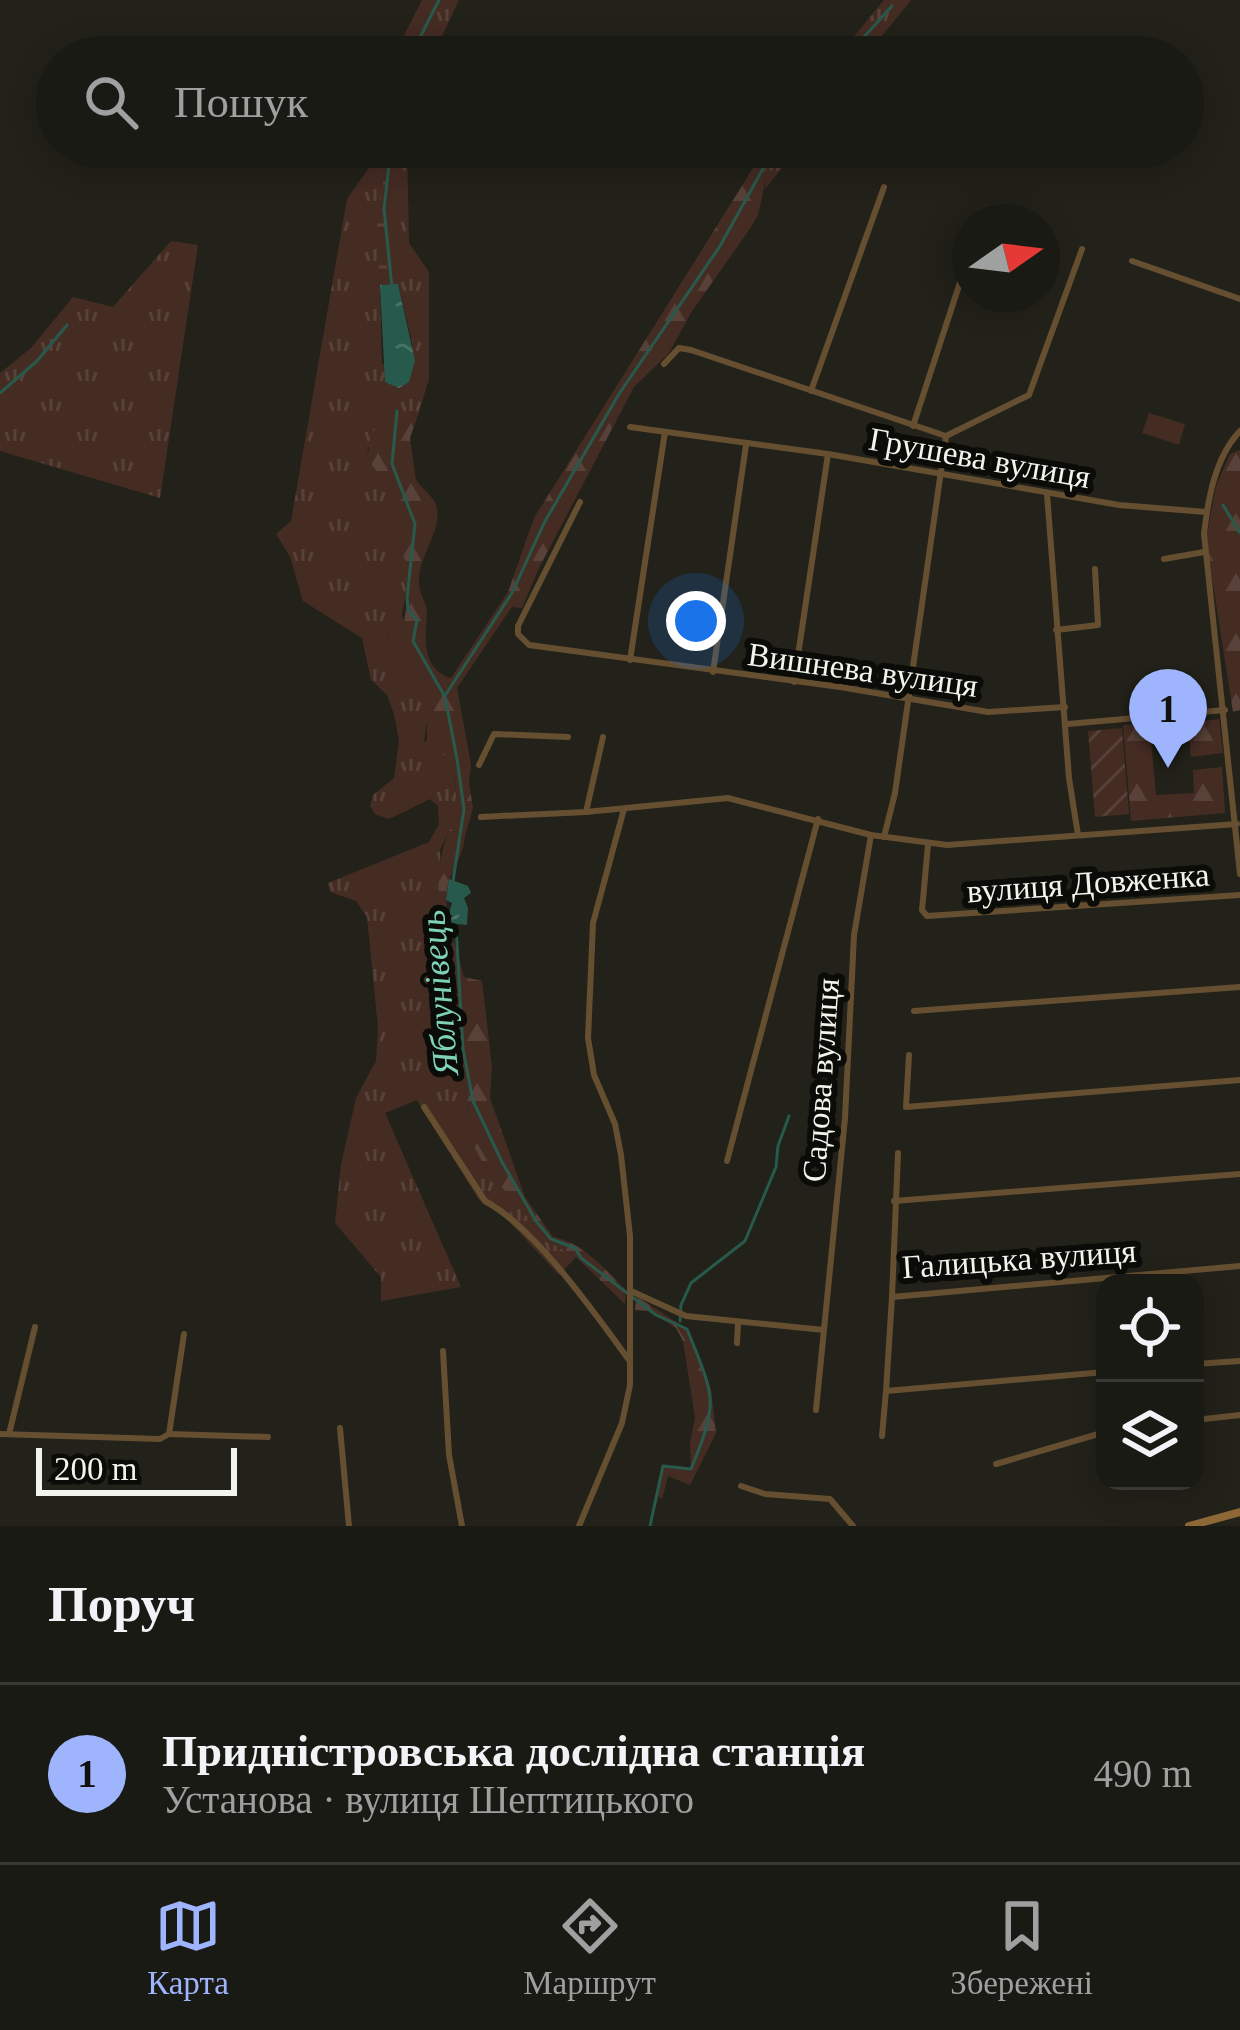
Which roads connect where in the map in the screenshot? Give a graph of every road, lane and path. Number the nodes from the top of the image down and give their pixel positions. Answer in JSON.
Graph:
{"nodes":[{"id":1,"x":884,"y":187,"type":"dead end"},
{"id":2,"x":1082,"y":249,"type":"dead end"},
{"id":3,"x":1132,"y":261,"type":"dead end"},
{"id":4,"x":1240,"y":299,"type":"edge"},
{"id":5,"x":952,"y":307,"type":"edge"},
{"id":6,"x":664,"y":364,"type":"dead end"},
{"id":7,"x":812,"y":391,"type":"junction"},
{"id":8,"x":913,"y":426,"type":"junction"},
{"id":9,"x":630,"y":427,"type":"dead end"},
{"id":10,"x":1240,"y":431,"type":"edge"},
{"id":11,"x":665,"y":432,"type":"junction"},
{"id":12,"x":946,"y":436,"type":"junction"},
{"id":13,"x":746,"y":445,"type":"junction"},
{"id":14,"x":828,"y":454,"type":"junction"},
{"id":15,"x":941,"y":476,"type":"junction"},
{"id":16,"x":1047,"y":494,"type":"junction"},
{"id":17,"x":580,"y":502,"type":"dead end"},
{"id":18,"x":1206,"y":512,"type":"junction"},
{"id":19,"x":1204,"y":552,"type":"junction"},
{"id":20,"x":1163,"y":559,"type":"dead end"},
{"id":21,"x":1095,"y":569,"type":"dead end"},
{"id":22,"x":1056,"y":630,"type":"junction"},
{"id":23,"x":629,"y":661,"type":"junction"},
{"id":24,"x":713,"y":672,"type":"junction"},
{"id":25,"x":794,"y":683,"type":"junction"},
{"id":26,"x":906,"y":700,"type":"junction"},
{"id":27,"x":1065,"y":707,"type":"junction"},
{"id":28,"x":1225,"y":710,"type":"junction"},
{"id":29,"x":1067,"y":724,"type":"junction"},
{"id":30,"x":568,"y":737,"type":"dead end"},
{"id":31,"x":603,"y":737,"type":"dead end"},
{"id":32,"x":479,"y":765,"type":"dead end"},
{"id":33,"x":1235,"y":770,"type":"edge"},
{"id":34,"x":624,"y":809,"type":"junction"},
{"id":35,"x":586,"y":812,"type":"junction"},
{"id":36,"x":481,"y":817,"type":"dead end"},
{"id":37,"x":818,"y":819,"type":"junction"},
{"id":38,"x":1237,"y":824,"type":"junction"},
{"id":39,"x":871,"y":835,"type":"junction"},
{"id":40,"x":1078,"y":835,"type":"junction"},
{"id":41,"x":884,"y":837,"type":"junction"},
{"id":42,"x":928,"y":844,"type":"junction"},
{"id":43,"x":1240,"y":874,"type":"edge"},
{"id":44,"x":1240,"y":895,"type":"edge"},
{"id":45,"x":1240,"y":987,"type":"edge"},
{"id":46,"x":914,"y":1011,"type":"dead end"},
{"id":47,"x":909,"y":1055,"type":"dead end"},
{"id":48,"x":1240,"y":1080,"type":"edge"},
{"id":49,"x":424,"y":1107,"type":"dead end"},
{"id":50,"x":898,"y":1153,"type":"dead end"},
{"id":51,"x":727,"y":1161,"type":"dead end"},
{"id":52,"x":1240,"y":1174,"type":"edge"},
{"id":53,"x":894,"y":1201,"type":"junction"},
{"id":54,"x":1240,"y":1266,"type":"edge"},
{"id":55,"x":631,"y":1292,"type":"junction"},
{"id":56,"x":892,"y":1297,"type":"junction"},
{"id":57,"x":738,"y":1323,"type":"junction"},
{"id":58,"x":35,"y":1327,"type":"dead end"},
{"id":59,"x":824,"y":1330,"type":"junction"},
{"id":60,"x":184,"y":1334,"type":"dead end"},
{"id":61,"x":737,"y":1343,"type":"dead end"},
{"id":62,"x":443,"y":1352,"type":"dead end"},
{"id":63,"x":1240,"y":1360,"type":"edge"},
{"id":64,"x":631,"y":1362,"type":"junction"},
{"id":65,"x":1204,"y":1363,"type":"edge"},
{"id":66,"x":1096,"y":1373,"type":"edge"},
{"id":67,"x":886,"y":1391,"type":"junction"},
{"id":68,"x":816,"y":1410,"type":"dead end"},
{"id":69,"x":1240,"y":1415,"type":"edge"},
{"id":70,"x":1204,"y":1419,"type":"edge"},
{"id":71,"x":340,"y":1428,"type":"dead end"},
{"id":72,"x":169,"y":1433,"type":"junction"},
{"id":73,"x":5,"y":1434,"type":"edge"},
{"id":74,"x":1096,"y":1435,"type":"edge"},
{"id":75,"x":882,"y":1436,"type":"dead end"},
{"id":76,"x":268,"y":1437,"type":"dead end"},
{"id":77,"x":996,"y":1464,"type":"dead end"},
{"id":78,"x":741,"y":1486,"type":"dead end"},
{"id":79,"x":1240,"y":1512,"type":"edge"},
{"id":80,"x":349,"y":1526,"type":"edge"},
{"id":81,"x":462,"y":1526,"type":"edge"},
{"id":82,"x":579,"y":1526,"type":"edge"},
{"id":83,"x":853,"y":1526,"type":"edge"},
{"id":84,"x":1189,"y":1526,"type":"edge"}],
"edges":[{"from":1,"to":7,"type":"street"},
{"from":2,"to":12,"type":"street"},
{"from":3,"to":4,"type":"street"},
{"from":5,"to":8,"type":"street"},
{"from":6,"to":7,"type":"street"},
{"from":7,"to":8,"type":"street"},
{"from":8,"to":12,"type":"street"},
{"from":9,"to":11,"type":"street","name":"Грушева вулиця"},
{"from":10,"to":18,"type":"street"},
{"from":11,"to":13,"type":"street","name":"Грушева вулиця"},
{"from":11,"to":23,"type":"street"},
{"from":12,"to":15,"type":"street"},
{"from":13,"to":14,"type":"street","name":"Грушева вулиця"},
{"from":13,"to":24,"type":"street"},
{"from":14,"to":15,"type":"street","name":"Грушева вулиця"},
{"from":14,"to":25,"type":"street"},
{"from":15,"to":16,"type":"street","name":"Грушева вулиця"},
{"from":15,"to":26,"type":"street"},
{"from":16,"to":18,"type":"street","name":"Грушева вулиця"},
{"from":16,"to":22,"type":"street"},
{"from":17,"to":23,"type":"street","name":"Вишнева вулиця"},
{"from":18,"to":19,"type":"street"},
{"from":19,"to":20,"type":"street"},
{"from":19,"to":28,"type":"street"},
{"from":21,"to":22,"type":"street"},
{"from":22,"to":27,"type":"street"},
{"from":23,"to":24,"type":"street","name":"Вишнева вулиця"},
{"from":24,"to":25,"type":"street","name":"Вишнева вулиця"},
{"from":25,"to":26,"type":"street","name":"Вишнева вулиця"},
{"from":26,"to":27,"type":"street","name":"Вишнева вулиця"},
{"from":26,"to":41,"type":"street"},
{"from":27,"to":29,"type":"street"},
{"from":28,"to":29,"type":"street"},
{"from":28,"to":33,"type":"street"},
{"from":29,"to":40,"type":"street"},
{"from":30,"to":32,"type":"street"},
{"from":31,"to":35,"type":"street"},
{"from":33,"to":38,"type":"street"},
{"from":34,"to":35,"type":"street"},
{"from":34,"to":37,"type":"street"},
{"from":34,"to":55,"type":"street"},
{"from":35,"to":36,"type":"street"},
{"from":37,"to":39,"type":"street"},
{"from":37,"to":51,"type":"street"},
{"from":38,"to":40,"type":"street"},
{"from":38,"to":43,"type":"street"},
{"from":39,"to":41,"type":"street"},
{"from":39,"to":59,"type":"street","name":"Садова вулиця"},
{"from":40,"to":42,"type":"street"},
{"from":41,"to":42,"type":"street"},
{"from":42,"to":44,"type":"street","name":"вулиця Довженка"},
{"from":45,"to":46,"type":"street"},
{"from":47,"to":48,"type":"street"},
{"from":49,"to":64,"type":"street"},
{"from":50,"to":53,"type":"street","name":"Галицька вулиця"},
{"from":52,"to":53,"type":"street"},
{"from":53,"to":56,"type":"street","name":"Галицька вулиця"},
{"from":54,"to":56,"type":"street","name":"Галицька вулиця"},
{"from":55,"to":57,"type":"street"},
{"from":55,"to":64,"type":"street"},
{"from":56,"to":67,"type":"street"},
{"from":57,"to":59,"type":"street"},
{"from":57,"to":61,"type":"street"},
{"from":58,"to":73,"type":"street"},
{"from":59,"to":68,"type":"street","name":"Садова вулиця"},
{"from":60,"to":72,"type":"street"},
{"from":62,"to":81,"type":"street"},
{"from":63,"to":65,"type":"street"},
{"from":64,"to":82,"type":"street"},
{"from":66,"to":67,"type":"street"},
{"from":67,"to":75,"type":"street"},
{"from":69,"to":70,"type":"street"},
{"from":71,"to":80,"type":"street"},
{"from":72,"to":73,"type":"street"},
{"from":72,"to":76,"type":"street"},
{"from":74,"to":77,"type":"street"},
{"from":78,"to":83,"type":"street"},
{"from":79,"to":84,"type":"main road"}]}
